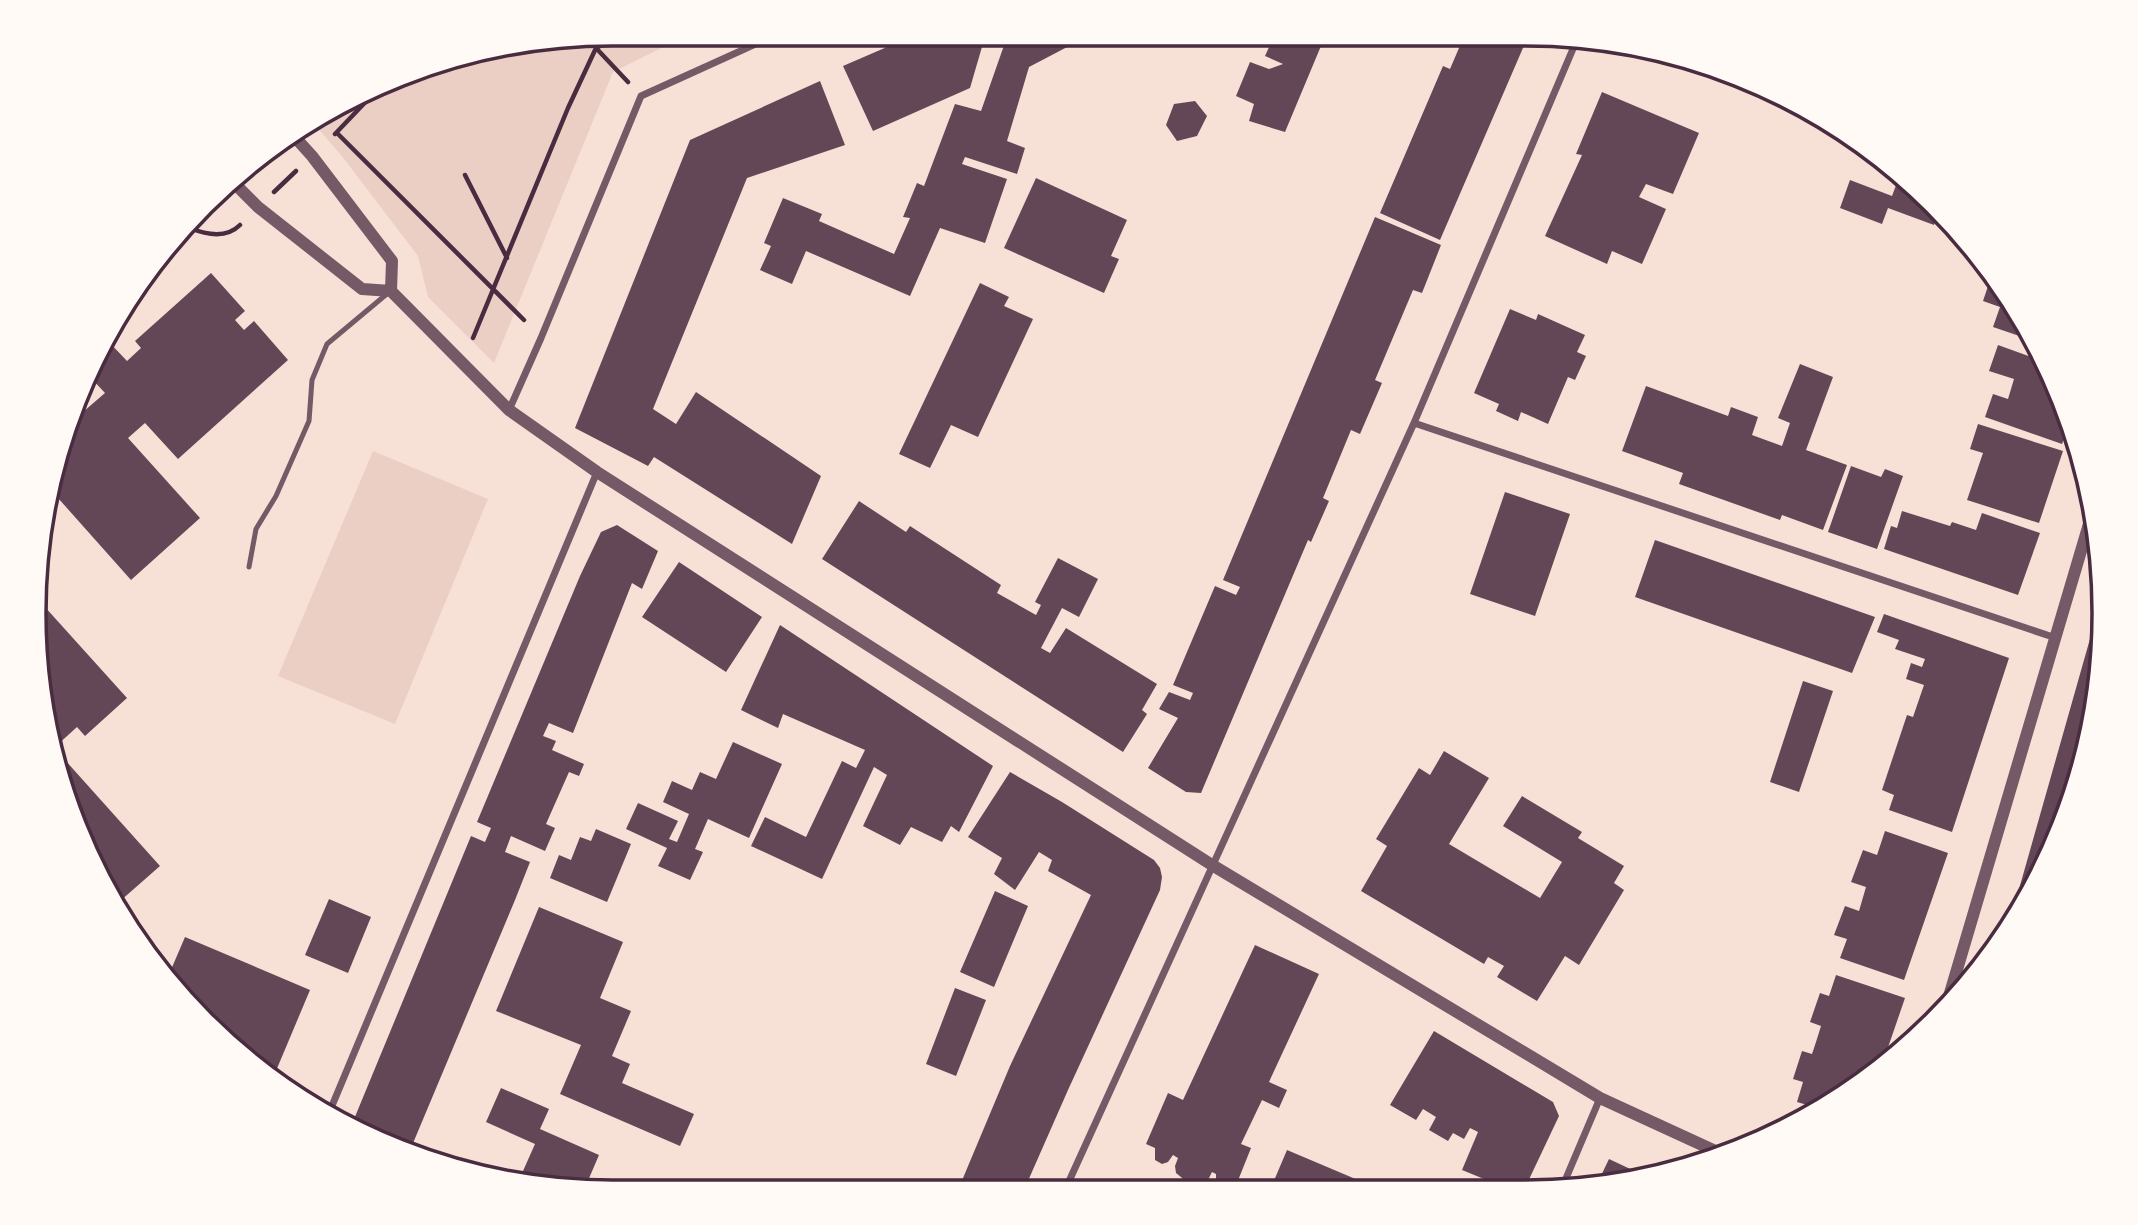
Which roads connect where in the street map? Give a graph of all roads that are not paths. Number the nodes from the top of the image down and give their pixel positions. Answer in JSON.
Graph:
{"nodes":[{"id":1,"x":751,"y":46,"type":"edge"},
{"id":2,"x":1573,"y":48,"type":"edge"},
{"id":3,"x":298,"y":140,"type":"edge"},
{"id":4,"x":238,"y":187,"type":"edge"},
{"id":5,"x":391,"y":291,"type":"junction"},
{"id":6,"x":509,"y":410,"type":"junction"},
{"id":7,"x":1414,"y":423,"type":"junction"},
{"id":8,"x":597,"y":472,"type":"junction"},
{"id":9,"x":2087,"y":531,"type":"edge"},
{"id":10,"x":249,"y":567,"type":"dead end"},
{"id":11,"x":2056,"y":638,"type":"junction"},
{"id":12,"x":1212,"y":865,"type":"junction"},
{"id":13,"x":1952,"y":986,"type":"edge"},
{"id":14,"x":1600,"y":1098,"type":"junction"},
{"id":15,"x":332,"y":1106,"type":"edge"},
{"id":16,"x":1710,"y":1148,"type":"edge"},
{"id":17,"x":1567,"y":1178,"type":"edge"},
{"id":18,"x":1070,"y":1180,"type":"edge"}],
"edges":[{"from":1,"to":6,"type":"street"},
{"from":2,"to":7,"type":"street"},
{"from":3,"to":5,"type":"street"},
{"from":4,"to":5,"type":"street"},
{"from":5,"to":6,"type":"street"},
{"from":5,"to":10,"type":"lane"},
{"from":6,"to":8,"type":"street"},
{"from":7,"to":11,"type":"street"},
{"from":7,"to":12,"type":"street"},
{"from":8,"to":12,"type":"street"},
{"from":8,"to":15,"type":"street"},
{"from":9,"to":11,"type":"street"},
{"from":11,"to":13,"type":"street"},
{"from":12,"to":14,"type":"street"},
{"from":12,"to":18,"type":"street"},
{"from":14,"to":16,"type":"street"},
{"from":14,"to":17,"type":"street"}]}
